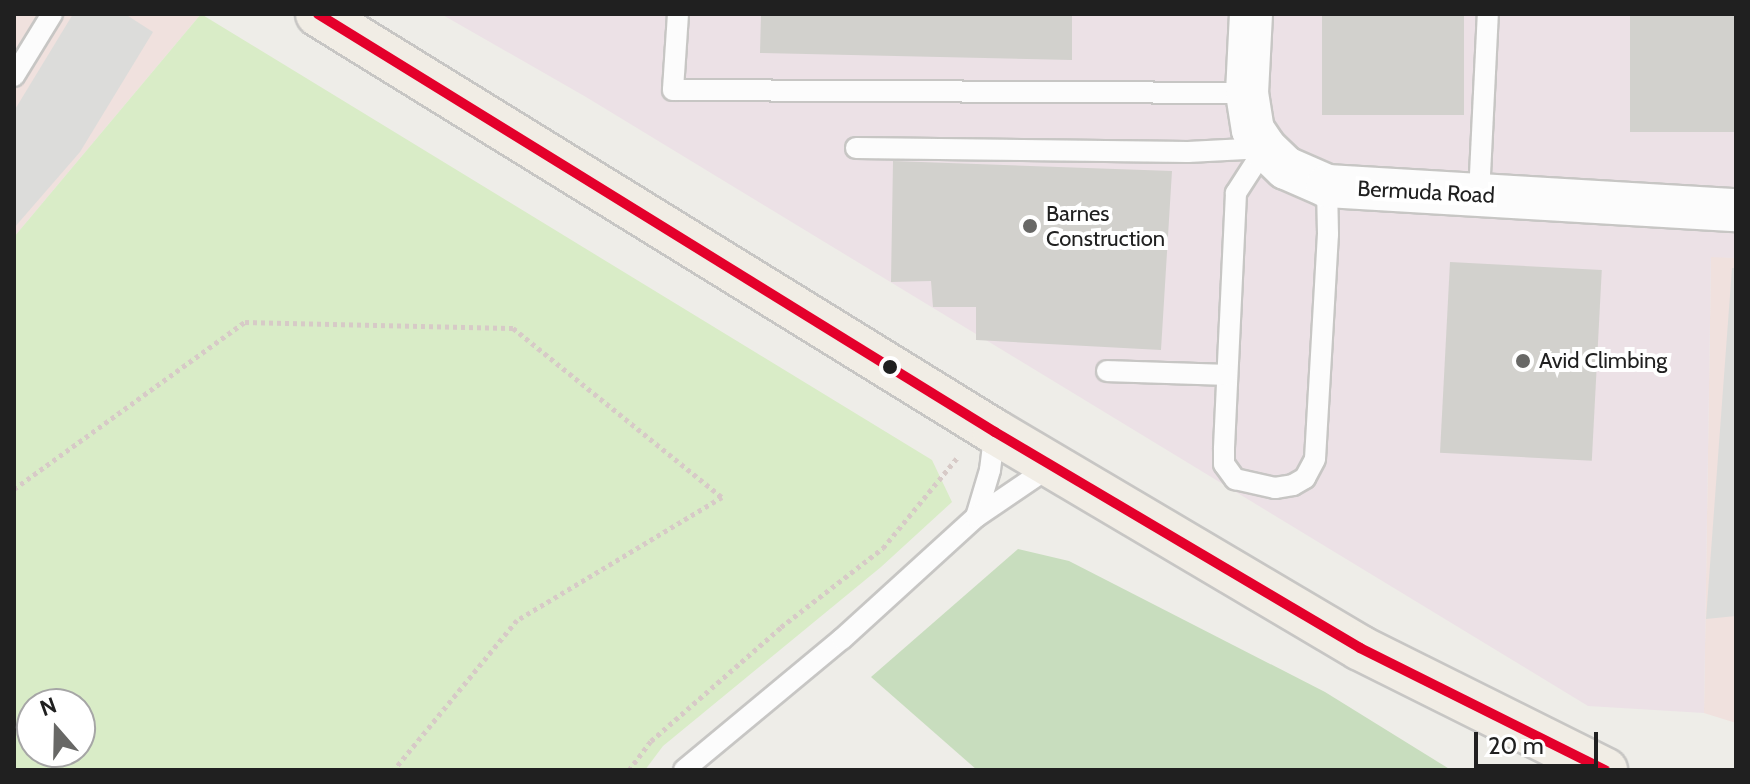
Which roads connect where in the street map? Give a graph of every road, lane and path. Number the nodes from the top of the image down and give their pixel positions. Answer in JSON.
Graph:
{"nodes":[{"id":1,"x":52,"y":14,"type":"edge"},
{"id":2,"x":318,"y":14,"type":"edge"},
{"id":3,"x":678,"y":14,"type":"edge"},
{"id":4,"x":1251,"y":14,"type":"edge"},
{"id":5,"x":1488,"y":14,"type":"edge"},
{"id":6,"x":14,"y":76,"type":"edge"},
{"id":7,"x":1247,"y":93,"type":"junction"},
{"id":8,"x":856,"y":148,"type":"dead end"},
{"id":9,"x":1265,"y":148,"type":"junction"},
{"id":10,"x":1327,"y":186,"type":"junction"},
{"id":11,"x":1479,"y":195,"type":"junction"},
{"id":12,"x":1736,"y":210,"type":"edge"},
{"id":13,"x":1107,"y":371,"type":"dead end"},
{"id":14,"x":1227,"y":375,"type":"junction"},
{"id":15,"x":978,"y":442,"type":"junction"},
{"id":16,"x":1051,"y":466,"type":"junction"},
{"id":17,"x":14,"y":489,"type":"edge"},
{"id":18,"x":976,"y":517,"type":"junction"},
{"id":19,"x":394,"y":770,"type":"edge"},
{"id":20,"x":629,"y":770,"type":"edge"},
{"id":21,"x":684,"y":770,"type":"edge"},
{"id":22,"x":1605,"y":770,"type":"edge"}],
"edges":[{"from":1,"to":6,"type":"lane"},
{"from":2,"to":15,"type":"main road"},
{"from":3,"to":7,"type":"lane"},
{"from":4,"to":7,"type":"street","name":"Bermuda Road"},
{"from":5,"to":11,"type":"lane"},
{"from":7,"to":9,"type":"street","name":"Bermuda Road"},
{"from":8,"to":9,"type":"lane"},
{"from":9,"to":10,"type":"street","name":"Bermuda Road"},
{"from":9,"to":14,"type":"lane"},
{"from":10,"to":11,"type":"street","name":"Bermuda Road"},
{"from":10,"to":14,"type":"lane"},
{"from":11,"to":12,"type":"street","name":"Bermuda Road"},
{"from":13,"to":14,"type":"lane"},
{"from":15,"to":16,"type":"main road"},
{"from":15,"to":18,"type":"lane"},
{"from":15,"to":20,"type":"path"},
{"from":16,"to":18,"type":"lane"},
{"from":16,"to":22,"type":"main road"},
{"from":17,"to":19,"type":"path"},
{"from":18,"to":21,"type":"lane"}]}
